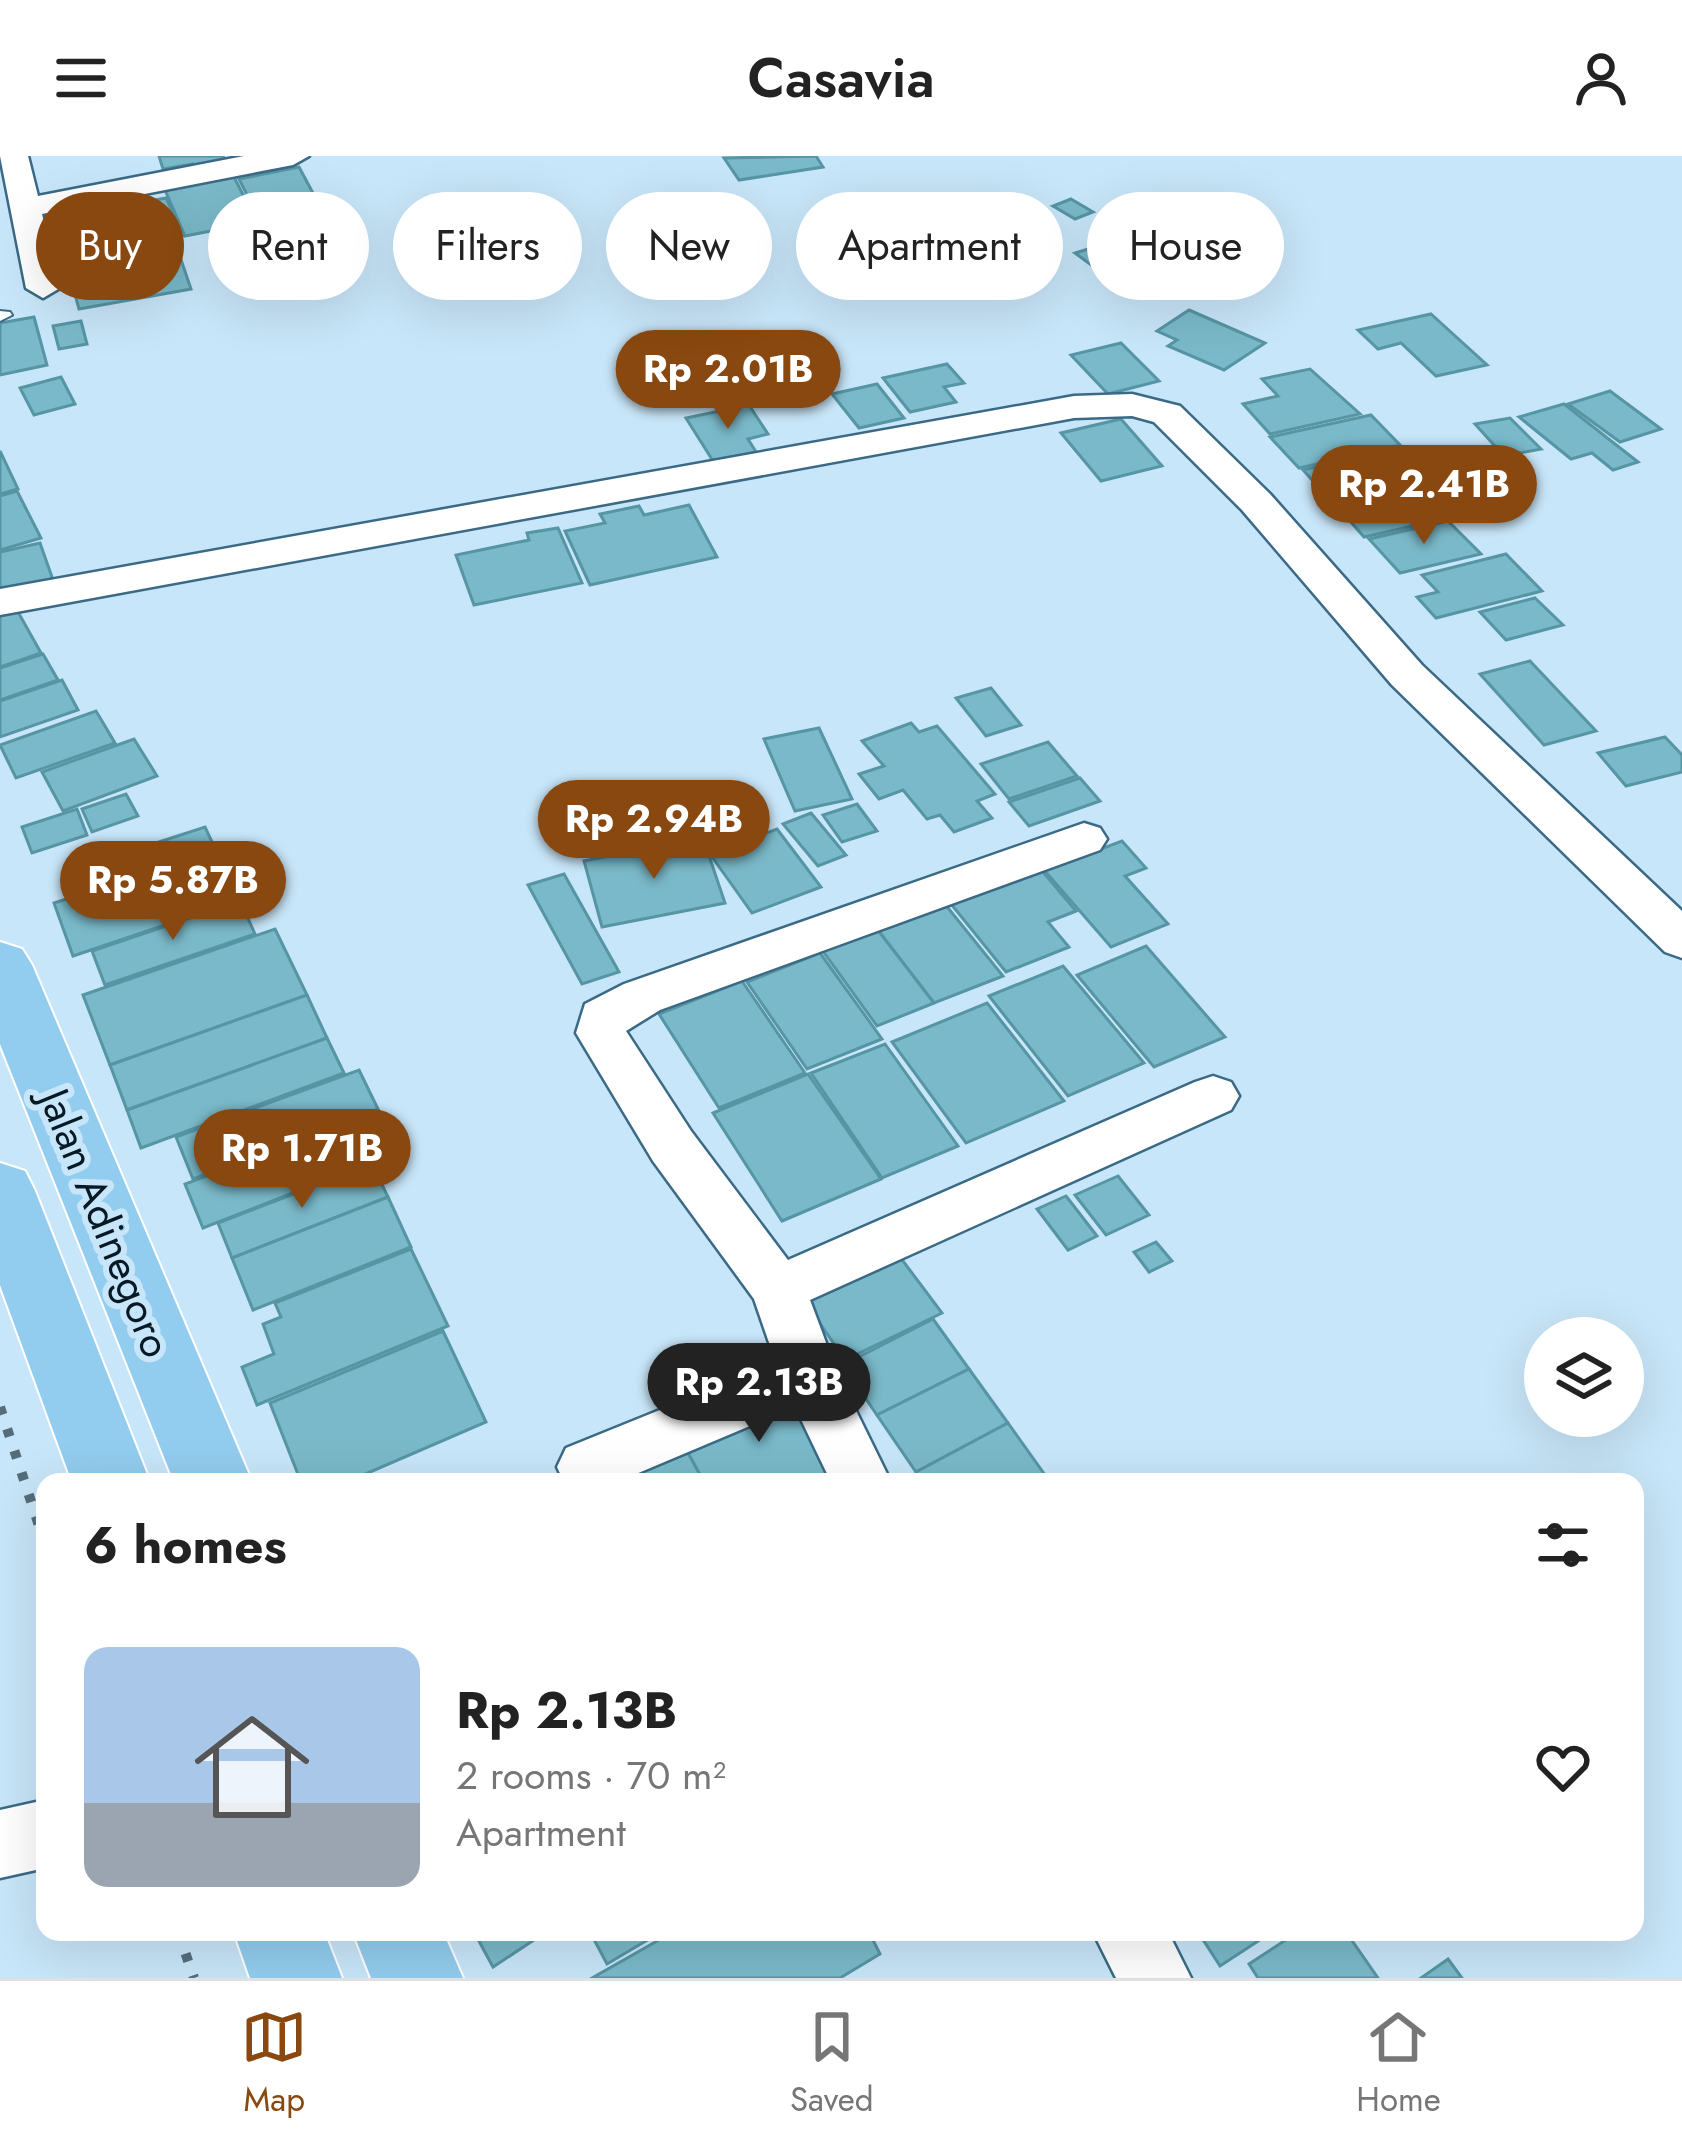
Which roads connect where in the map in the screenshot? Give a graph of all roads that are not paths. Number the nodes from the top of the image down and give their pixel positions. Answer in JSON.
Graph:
{"nodes":[{"id":1,"x":12,"y":156,"type":"edge"},
{"id":2,"x":293,"y":156,"type":"edge"},
{"id":3,"x":25,"y":208,"type":"junction"},
{"id":4,"x":36,"y":257,"type":"edge"},
{"id":5,"x":0,"y":602,"type":"edge"},
{"id":6,"x":1084,"y":839,"type":"dead end"},
{"id":7,"x":1682,"y":940,"type":"edge"},
{"id":8,"x":0,"y":965,"type":"edge"},
{"id":9,"x":1213,"y":1096,"type":"dead end"},
{"id":10,"x":0,"y":1191,"type":"edge"},
{"id":11,"x":778,"y":1288,"type":"junction"},
{"id":12,"x":809,"y":1375,"type":"junction"},
{"id":13,"x":587,"y":1467,"type":"dead end"},
{"id":14,"x":108,"y":1473,"type":"edge"},
{"id":15,"x":209,"y":1473,"type":"edge"},
{"id":16,"x":857,"y":1473,"type":"edge"},
{"id":17,"x":36,"y":1836,"type":"edge"},
{"id":18,"x":0,"y":1844,"type":"edge"},
{"id":19,"x":282,"y":1941,"type":"edge"},
{"id":20,"x":402,"y":1941,"type":"edge"},
{"id":21,"x":1134,"y":1941,"type":"edge"},
{"id":22,"x":296,"y":1978,"type":"edge"},
{"id":23,"x":417,"y":1978,"type":"edge"},
{"id":24,"x":1156,"y":1978,"type":"edge"}],
"edges":[{"from":1,"to":3,"type":"street"},
{"from":2,"to":3,"type":"street"},
{"from":3,"to":4,"type":"street"},
{"from":5,"to":7,"type":"street"},
{"from":6,"to":11,"type":"street"},
{"from":8,"to":15,"type":"highway","name":"Jalan Adinegoro"},
{"from":9,"to":11,"type":"street"},
{"from":10,"to":14,"type":"highway","name":"Jalan Adinegoro"},
{"from":11,"to":12,"type":"street"},
{"from":12,"to":13,"type":"street"},
{"from":12,"to":16,"type":"street"},
{"from":17,"to":18,"type":"street"},
{"from":19,"to":22,"type":"highway"},
{"from":20,"to":23,"type":"highway"},
{"from":21,"to":24,"type":"street"}]}
